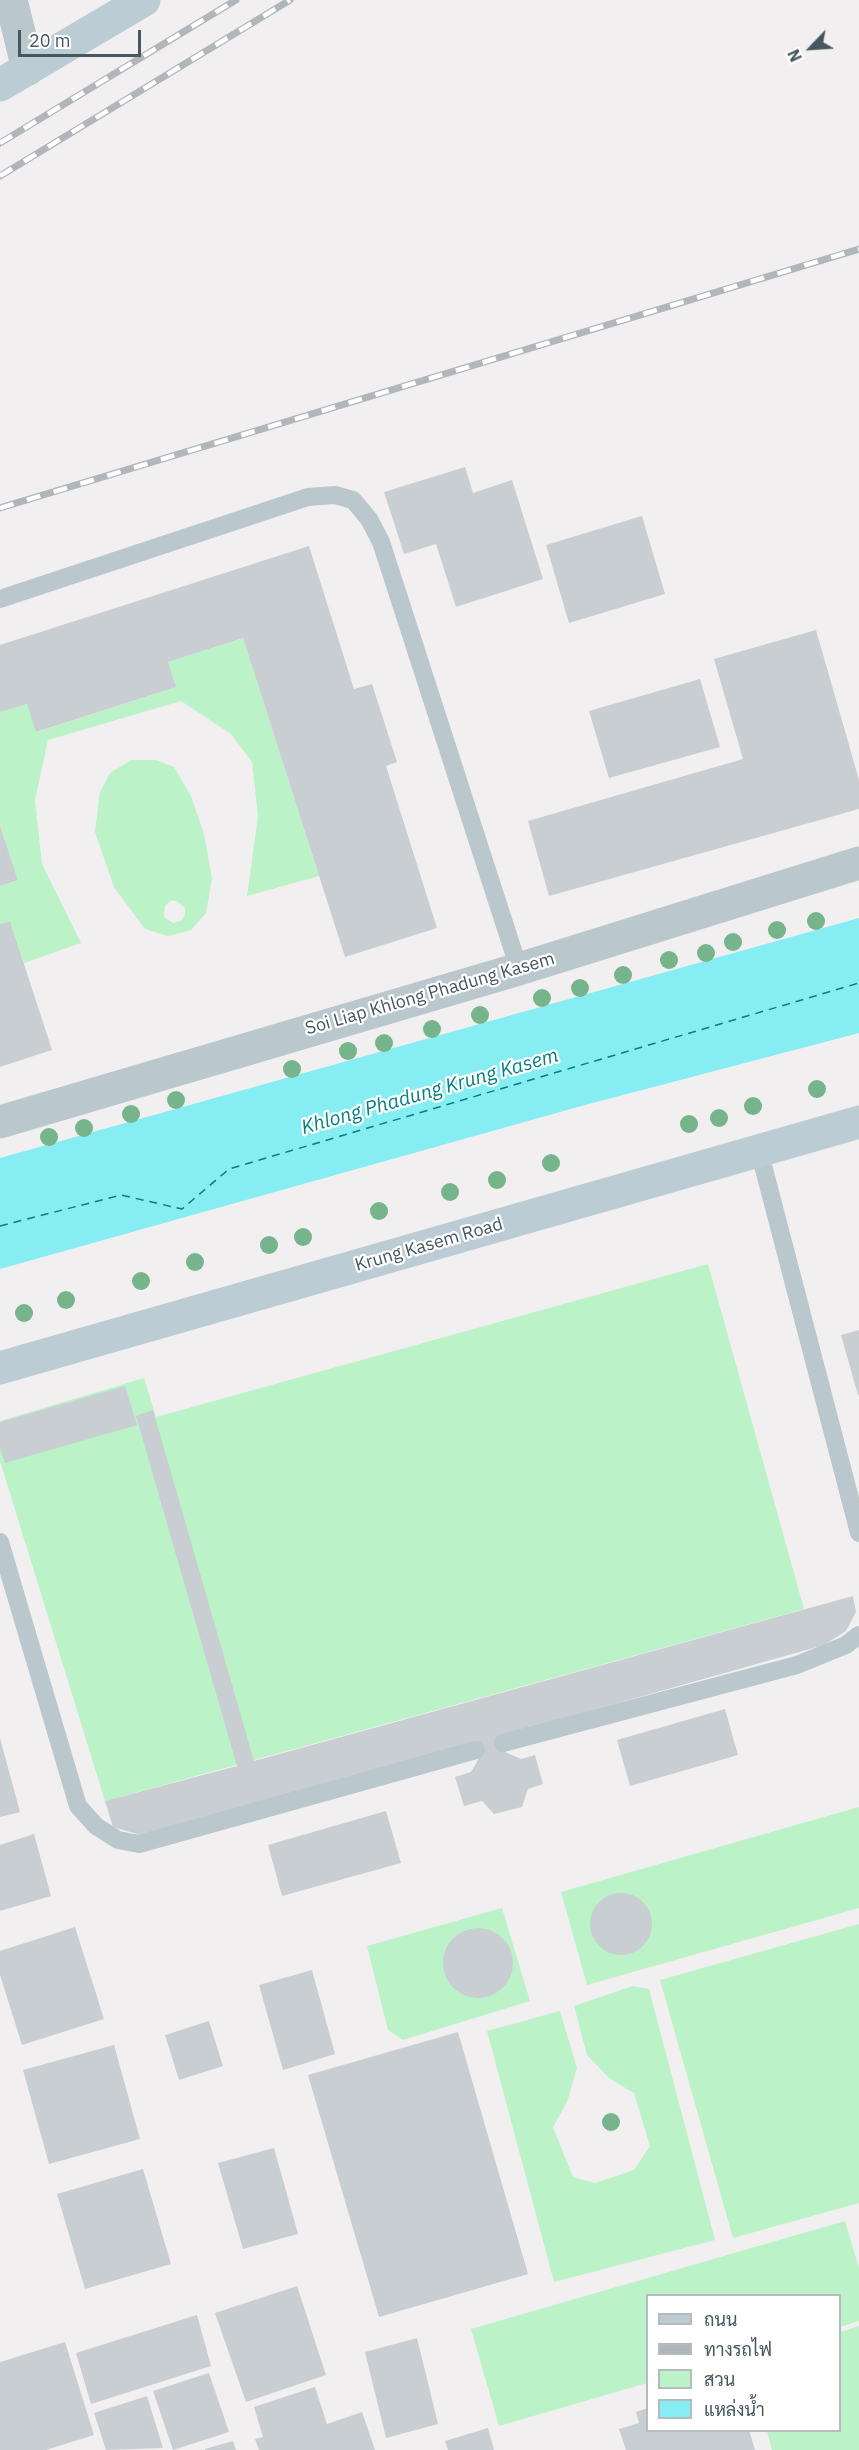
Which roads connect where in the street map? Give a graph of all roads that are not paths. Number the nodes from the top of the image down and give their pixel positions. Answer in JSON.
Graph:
{"nodes":[{"id":1,"x":11,"y":0,"type":"edge"},
{"id":2,"x":144,"y":0,"type":"edge"},
{"id":3,"x":28,"y":69,"type":"junction"},
{"id":4,"x":0,"y":85,"type":"edge"},
{"id":5,"x":0,"y":599,"type":"edge"},
{"id":6,"x":859,"y":863,"type":"edge"},
{"id":7,"x":519,"y":969,"type":"junction"},
{"id":8,"x":0,"y":1122,"type":"edge"},
{"id":9,"x":859,"y":1122,"type":"edge"},
{"id":10,"x":759,"y":1150,"type":"junction"},
{"id":11,"x":0,"y":1368,"type":"edge"},
{"id":12,"x":859,"y":1533,"type":"edge"},
{"id":13,"x":0,"y":1542,"type":"edge"},
{"id":14,"x":859,"y":1635,"type":"edge"},
{"id":15,"x":502,"y":1743,"type":"dead end"},
{"id":16,"x":476,"y":1750,"type":"dead end"}],
"edges":[{"from":1,"to":3,"type":"street"},
{"from":2,"to":3,"type":"main road"},
{"from":3,"to":4,"type":"main road"},
{"from":5,"to":7,"type":"lane"},
{"from":6,"to":7,"type":"street","name":"Soi Liap Khlong Phadung Kasem"},
{"from":7,"to":8,"type":"street","name":"Soi Liap Khlong Phadung Kasem"},
{"from":9,"to":10,"type":"main road","name":"Krung Kasem Road"},
{"from":10,"to":11,"type":"main road","name":"Krung Kasem Road"},
{"from":10,"to":12,"type":"lane"},
{"from":13,"to":16,"type":"lane"},
{"from":14,"to":15,"type":"lane"}]}
